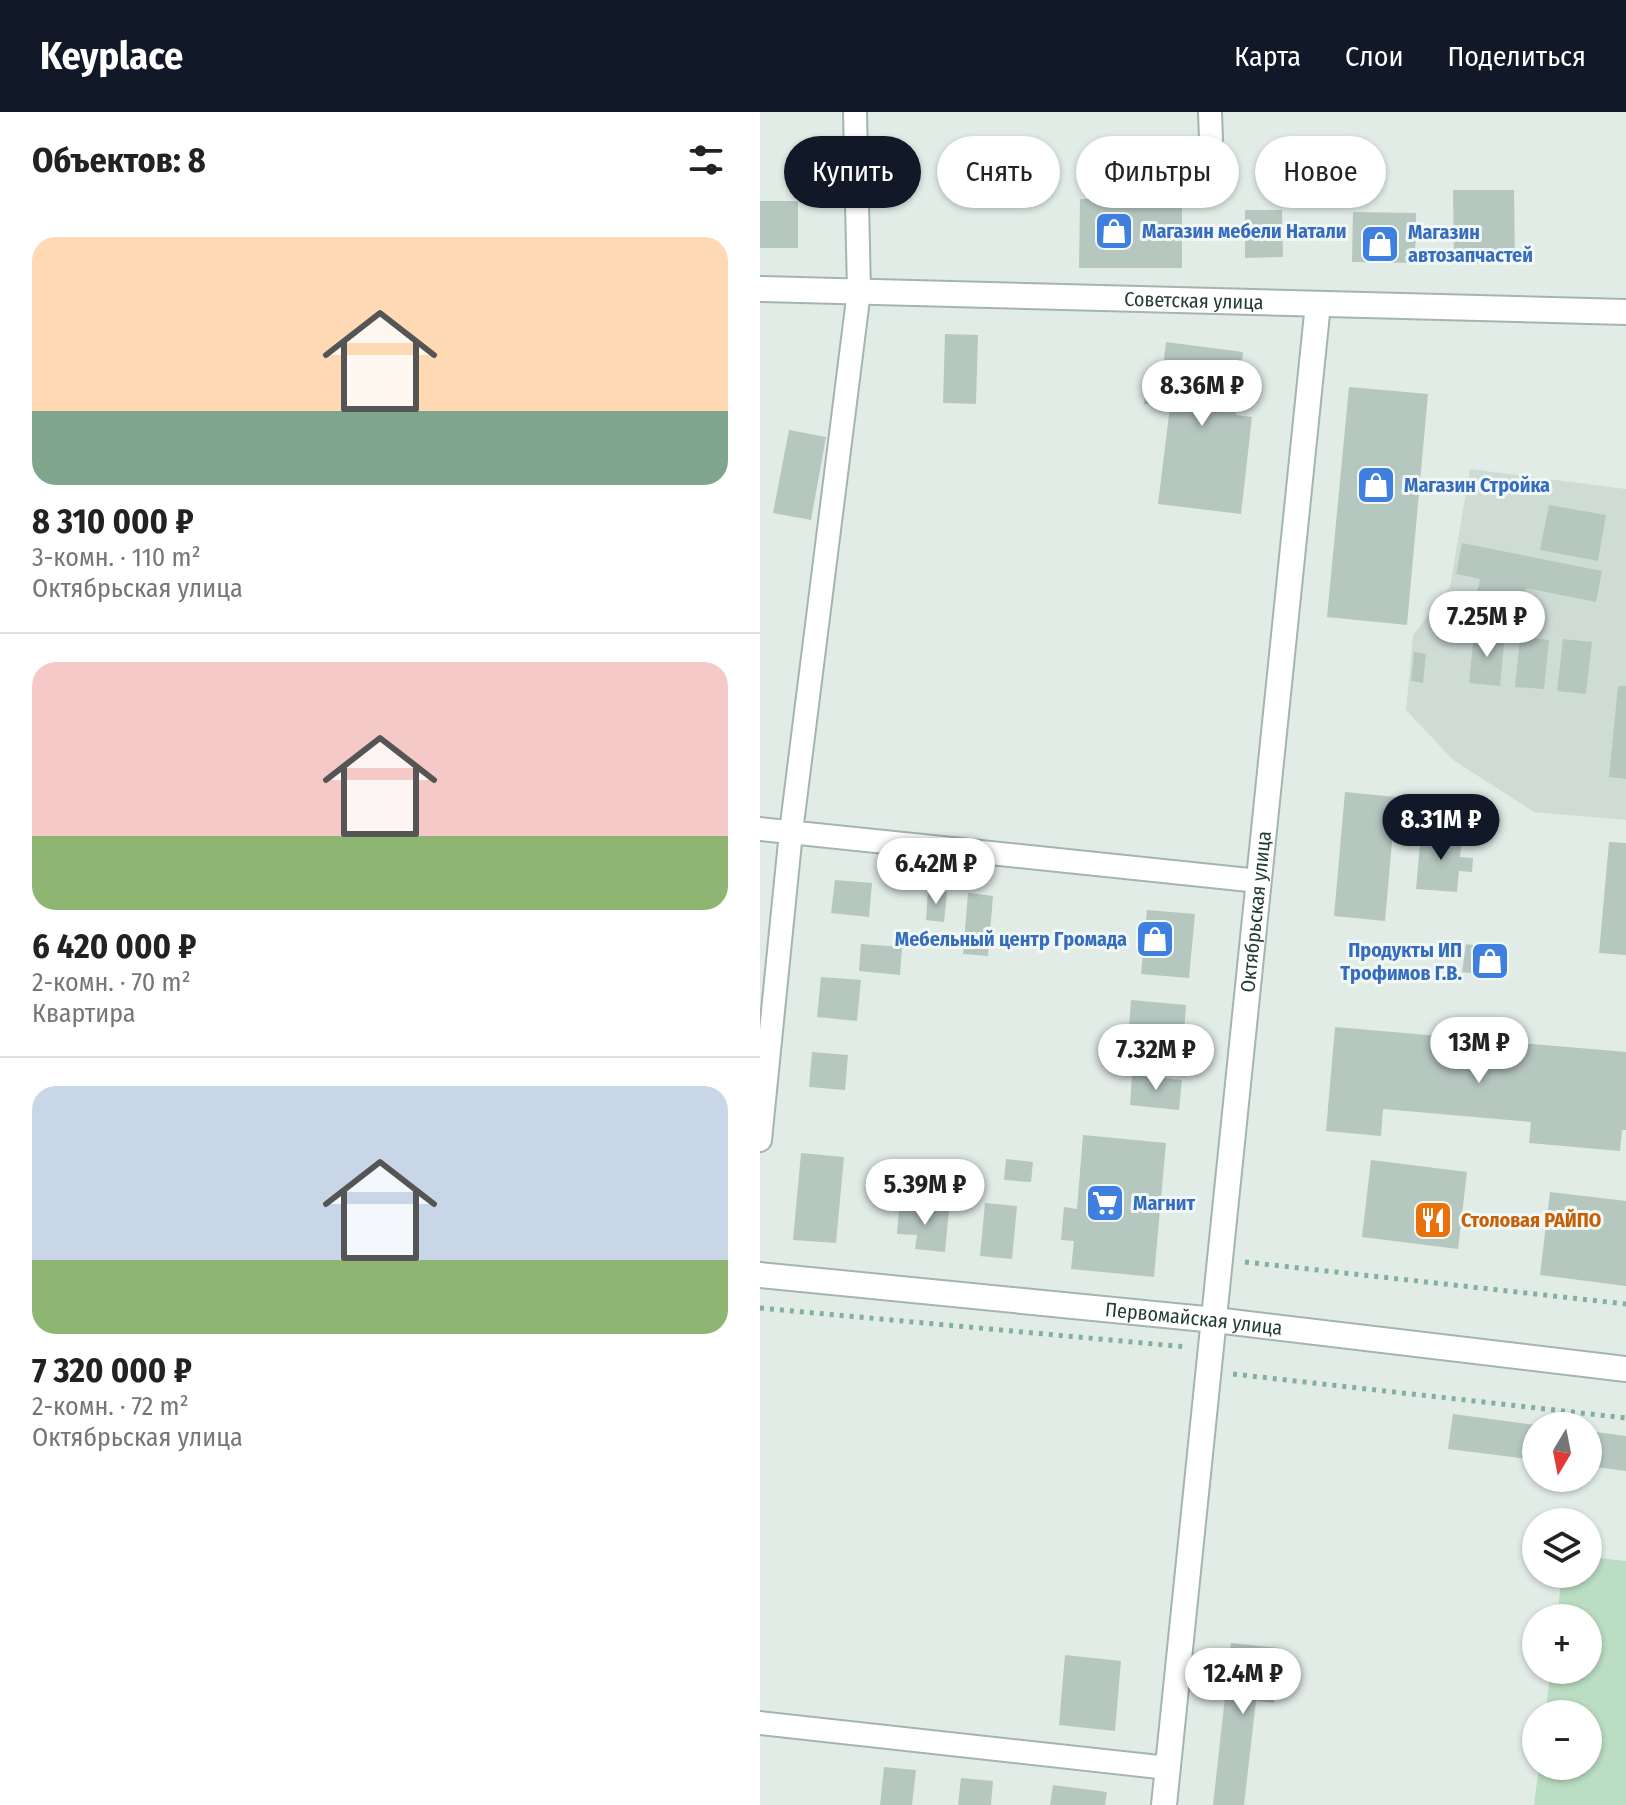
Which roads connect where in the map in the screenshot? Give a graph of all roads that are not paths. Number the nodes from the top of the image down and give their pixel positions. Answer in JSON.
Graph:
{"nodes":[{"id":1,"x":855,"y":112,"type":"edge"},
{"id":2,"x":1210,"y":112,"type":"edge"},
{"id":3,"x":1211,"y":136,"type":"edge"},
{"id":4,"x":760,"y":289,"type":"edge"},
{"id":5,"x":859,"y":291,"type":"junction"},
{"id":6,"x":1318,"y":304,"type":"junction"},
{"id":7,"x":1626,"y":312,"type":"edge"},
{"id":8,"x":760,"y":829,"type":"edge"},
{"id":9,"x":791,"y":832,"type":"junction"},
{"id":10,"x":1259,"y":881,"type":"junction"},
{"id":11,"x":760,"y":1140,"type":"edge"},
{"id":12,"x":760,"y":1275,"type":"edge"},
{"id":13,"x":1215,"y":1320,"type":"junction"},
{"id":14,"x":1626,"y":1369,"type":"edge"},
{"id":15,"x":760,"y":1723,"type":"edge"},
{"id":16,"x":1168,"y":1768,"type":"junction"},
{"id":17,"x":1164,"y":1805,"type":"edge"}],
"edges":[{"from":1,"to":5,"type":"street"},
{"from":2,"to":3,"type":"street"},
{"from":4,"to":5,"type":"street","name":"Советская улица"},
{"from":5,"to":6,"type":"street","name":"Советская улица"},
{"from":5,"to":9,"type":"street"},
{"from":6,"to":7,"type":"street","name":"Советская улица"},
{"from":6,"to":10,"type":"street","name":"Октябрьская улица"},
{"from":8,"to":9,"type":"street"},
{"from":9,"to":10,"type":"street"},
{"from":9,"to":11,"type":"street"},
{"from":10,"to":13,"type":"street","name":"Октябрьская улица"},
{"from":12,"to":13,"type":"street","name":"Первомайская улица"},
{"from":13,"to":14,"type":"street","name":"Первомайская улица"},
{"from":13,"to":16,"type":"street","name":"Октябрьская улица"},
{"from":15,"to":16,"type":"street"},
{"from":16,"to":17,"type":"street","name":"Октябрьская улица"}]}
